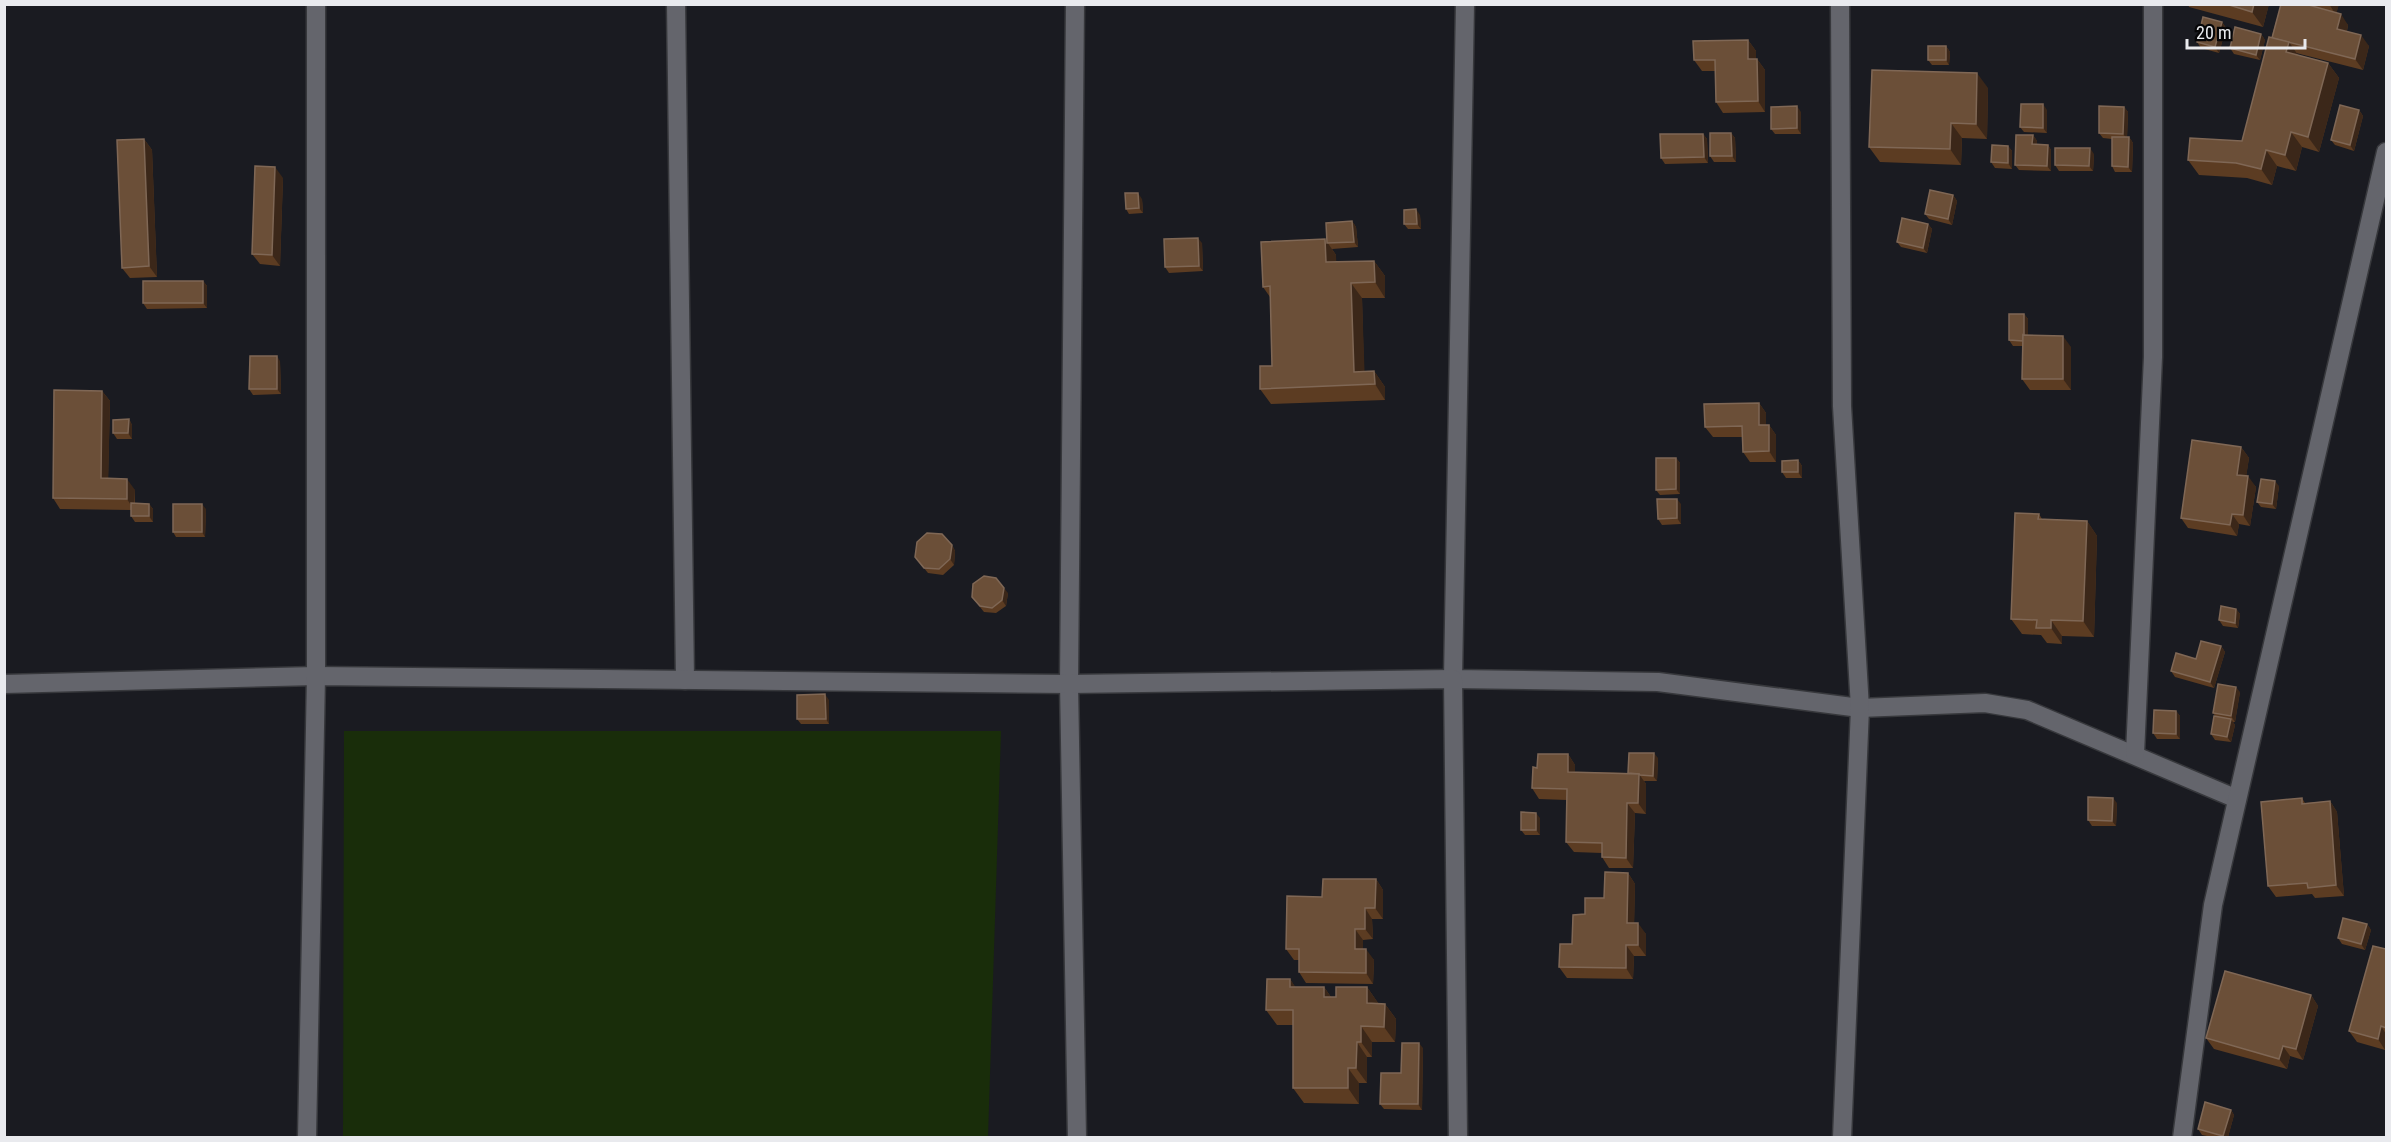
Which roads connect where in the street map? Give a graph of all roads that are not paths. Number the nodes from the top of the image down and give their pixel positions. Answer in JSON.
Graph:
{"nodes":[{"id":1,"x":316,"y":4,"type":"edge"},
{"id":2,"x":676,"y":4,"type":"edge"},
{"id":3,"x":1075,"y":4,"type":"edge"},
{"id":4,"x":1465,"y":4,"type":"edge"},
{"id":5,"x":1840,"y":4,"type":"edge"},
{"id":6,"x":2152,"y":4,"type":"edge"},
{"id":7,"x":2386,"y":152,"type":"edge"},
{"id":8,"x":316,"y":676,"type":"junction"},
{"id":9,"x":1453,"y":679,"type":"junction"},
{"id":10,"x":685,"y":680,"type":"junction"},
{"id":11,"x":4,"y":684,"type":"edge"},
{"id":12,"x":1069,"y":684,"type":"junction"},
{"id":13,"x":1860,"y":708,"type":"junction"},
{"id":14,"x":2135,"y":754,"type":"junction"},
{"id":15,"x":2237,"y":799,"type":"junction"},
{"id":16,"x":307,"y":1137,"type":"edge"},
{"id":17,"x":1077,"y":1137,"type":"edge"},
{"id":18,"x":1458,"y":1137,"type":"edge"},
{"id":19,"x":1842,"y":1137,"type":"edge"},
{"id":20,"x":2182,"y":1137,"type":"edge"}],
"edges":[{"from":1,"to":8,"type":"street"},
{"from":2,"to":10,"type":"street"},
{"from":3,"to":12,"type":"street"},
{"from":4,"to":9,"type":"street"},
{"from":5,"to":13,"type":"street"},
{"from":6,"to":14,"type":"street"},
{"from":7,"to":15,"type":"street"},
{"from":8,"to":10,"type":"street"},
{"from":8,"to":11,"type":"street"},
{"from":8,"to":16,"type":"street"},
{"from":9,"to":12,"type":"street"},
{"from":9,"to":13,"type":"street"},
{"from":9,"to":18,"type":"street"},
{"from":10,"to":12,"type":"street"},
{"from":12,"to":17,"type":"street"},
{"from":13,"to":14,"type":"street"},
{"from":13,"to":19,"type":"street"},
{"from":14,"to":15,"type":"street"},
{"from":15,"to":20,"type":"street"}]}
